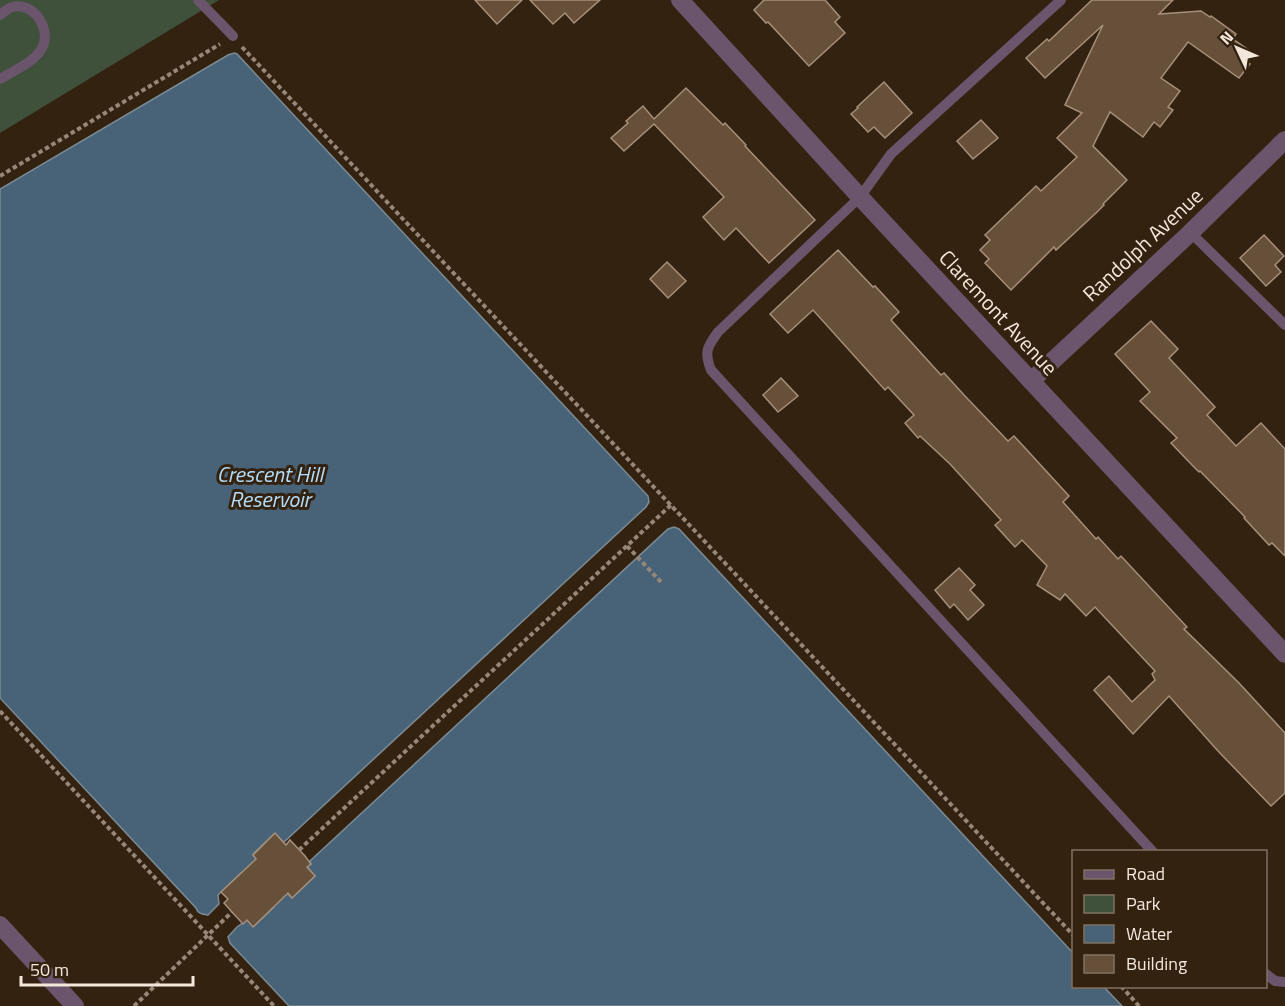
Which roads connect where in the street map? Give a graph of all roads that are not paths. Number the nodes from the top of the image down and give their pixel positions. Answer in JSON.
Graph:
{"nodes":[{"id":1,"x":198,"y":0,"type":"edge"},
{"id":2,"x":680,"y":0,"type":"edge"},
{"id":3,"x":1061,"y":0,"type":"edge"},
{"id":4,"x":17,"y":3,"type":"edge"},
{"id":5,"x":0,"y":15,"type":"edge"},
{"id":6,"x":232,"y":36,"type":"road end"},
{"id":7,"x":0,"y":79,"type":"edge"},
{"id":8,"x":1285,"y":140,"type":"edge"},
{"id":9,"x":860,"y":197,"type":"junction"},
{"id":10,"x":1191,"y":233,"type":"junction"},
{"id":11,"x":1285,"y":325,"type":"edge"},
{"id":12,"x":1031,"y":381,"type":"junction"},
{"id":13,"x":1285,"y":654,"type":"edge"},
{"id":14,"x":1152,"y":850,"type":"edge"},
{"id":15,"x":0,"y":925,"type":"edge"},
{"id":16,"x":1267,"y":975,"type":"edge"},
{"id":17,"x":1285,"y":982,"type":"edge"},
{"id":18,"x":75,"y":1006,"type":"edge"}],
"edges":[{"from":1,"to":6,"type":"lane"},
{"from":2,"to":9,"type":"street","name":"Claremont Avenue"},
{"from":3,"to":9,"type":"lane"},
{"from":4,"to":5,"type":"lane"},
{"from":4,"to":7,"type":"lane"},
{"from":8,"to":10,"type":"street","name":"Randolph Avenue"},
{"from":9,"to":12,"type":"street","name":"Claremont Avenue"},
{"from":9,"to":14,"type":"lane"},
{"from":10,"to":11,"type":"lane"},
{"from":10,"to":12,"type":"street","name":"Randolph Avenue"},
{"from":12,"to":13,"type":"street","name":"Claremont Avenue"},
{"from":15,"to":18,"type":"street"},
{"from":16,"to":17,"type":"lane"}]}
